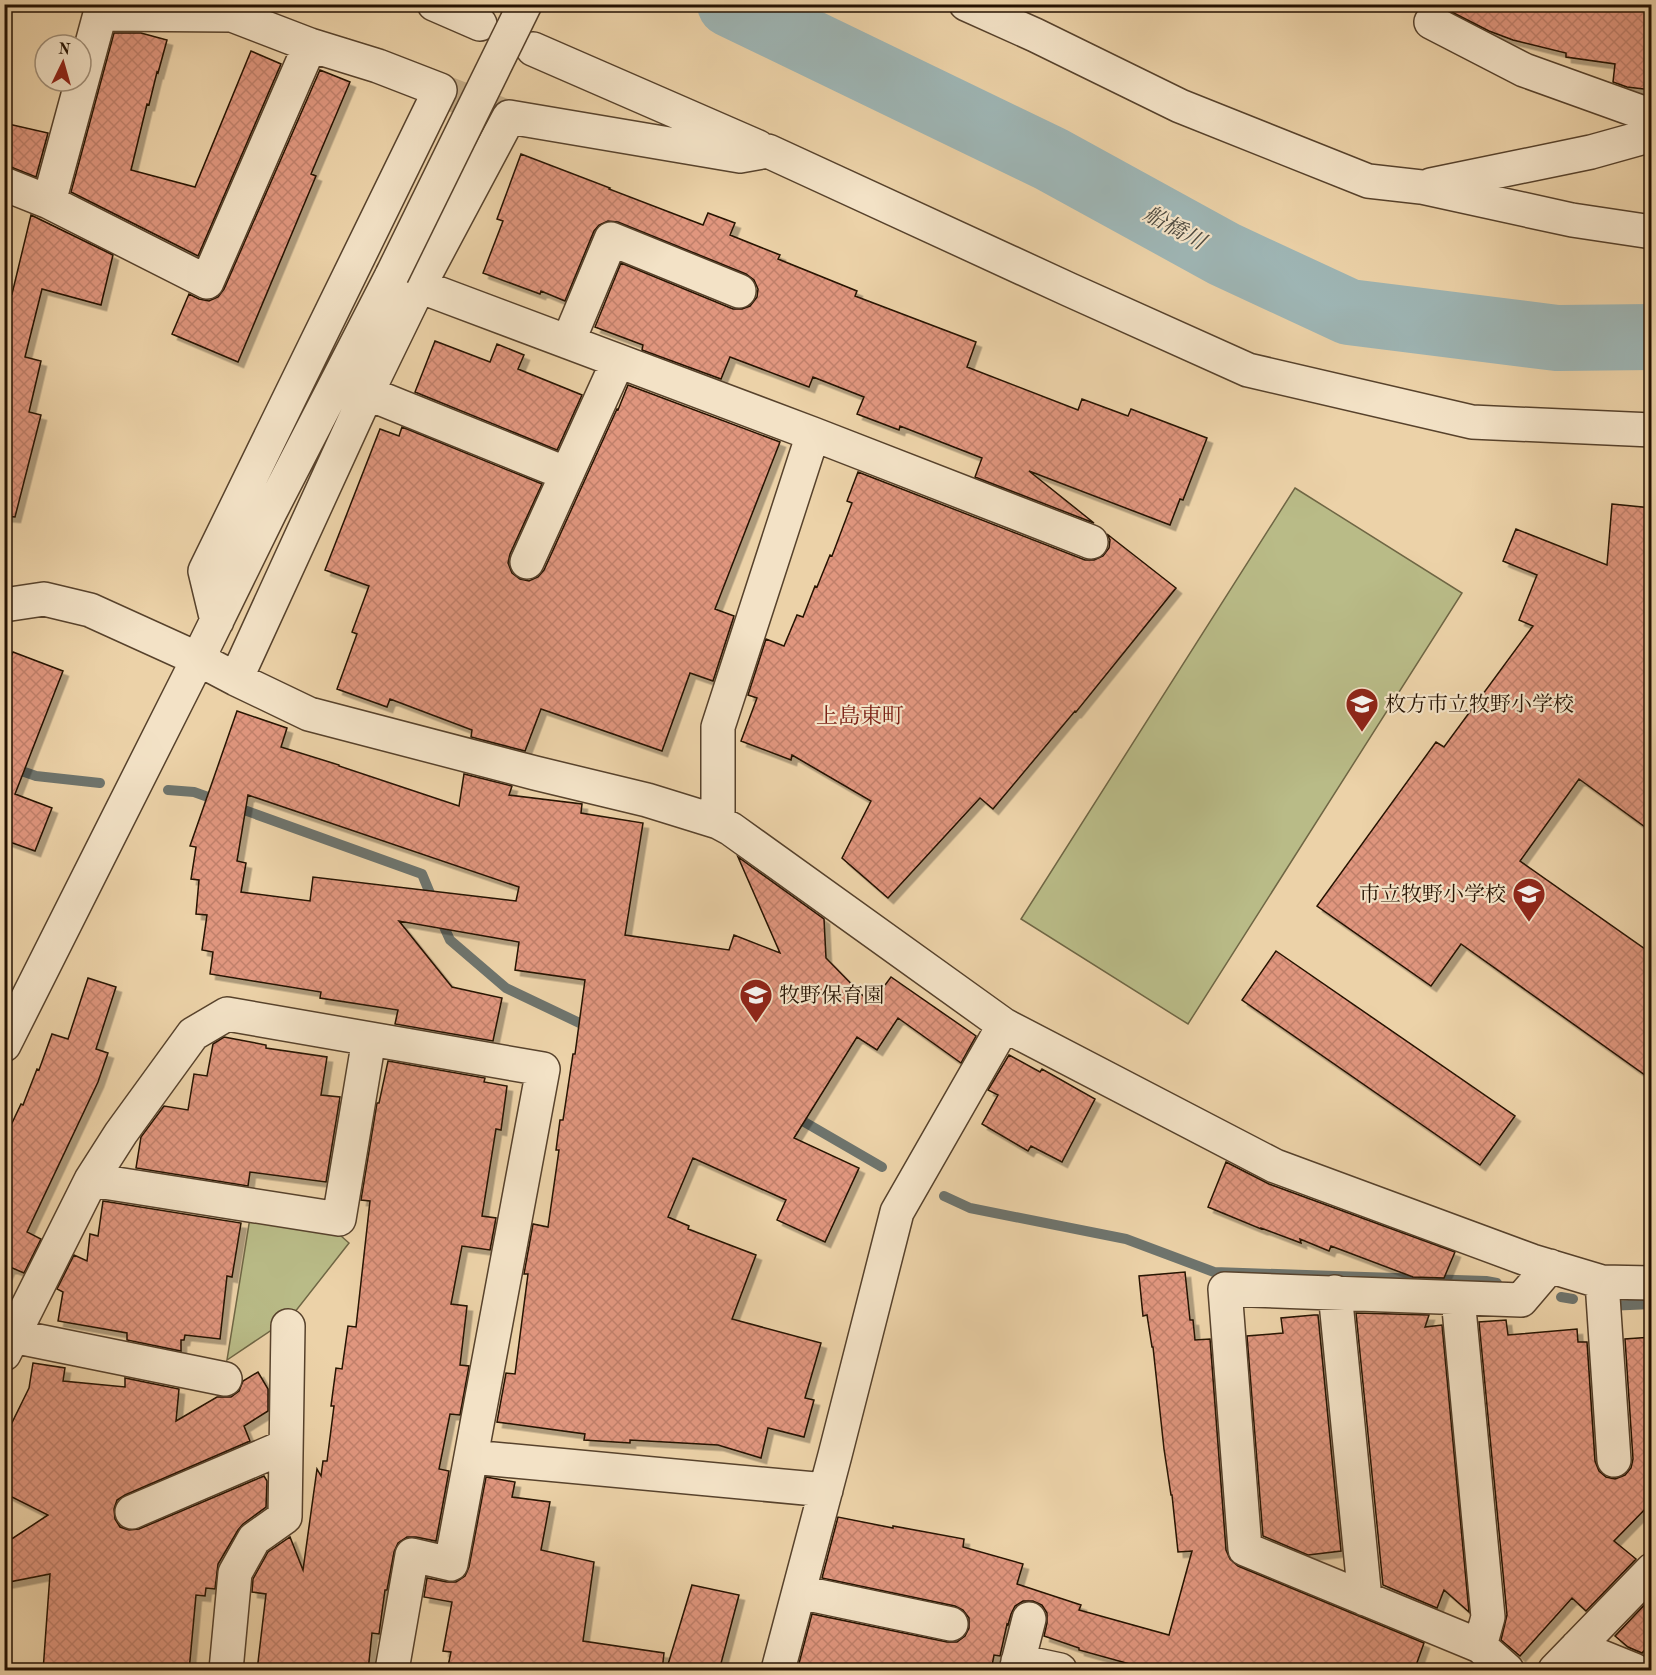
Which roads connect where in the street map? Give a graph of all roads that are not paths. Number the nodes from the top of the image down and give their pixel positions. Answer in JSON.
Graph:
{"nodes":[{"id":1,"x":434,"y":4,"type":"edge"},
{"id":2,"x":525,"y":4,"type":"edge"},
{"id":3,"x":966,"y":4,"type":"edge"},
{"id":4,"x":1015,"y":4,"type":"edge"},
{"id":5,"x":220,"y":10,"type":"edge"},
{"id":6,"x":1431,"y":22,"type":"dead end"},
{"id":7,"x":480,"y":24,"type":"dead end"},
{"id":8,"x":1035,"y":35,"type":"junction"},
{"id":9,"x":310,"y":45,"type":"junction"},
{"id":10,"x":533,"y":49,"type":"dead end"},
{"id":11,"x":1652,"y":116,"type":"edge"},
{"id":12,"x":1652,"y":135,"type":"edge"},
{"id":13,"x":768,"y":151,"type":"junction"},
{"id":14,"x":4,"y":184,"type":"edge"},
{"id":15,"x":1421,"y":187,"type":"junction"},
{"id":16,"x":49,"y":202,"type":"junction"},
{"id":17,"x":1652,"y":232,"type":"edge"},
{"id":18,"x":405,"y":280,"type":"junction"},
{"id":19,"x":739,"y":291,"type":"dead end"},
{"id":20,"x":568,"y":342,"type":"junction"},
{"id":21,"x":618,"y":361,"type":"junction"},
{"id":22,"x":367,"y":393,"type":"junction"},
{"id":23,"x":1652,"y":429,"type":"edge"},
{"id":24,"x":813,"y":434,"type":"junction"},
{"id":25,"x":567,"y":474,"type":"junction"},
{"id":26,"x":270,"y":512,"type":"junction"},
{"id":27,"x":1091,"y":542,"type":"dead end"},
{"id":28,"x":527,"y":562,"type":"dead end"},
{"id":29,"x":281,"y":581,"type":"junction"},
{"id":30,"x":4,"y":605,"type":"edge"},
{"id":31,"x":217,"y":621,"type":"junction"},
{"id":32,"x":198,"y":659,"type":"junction"},
{"id":33,"x":236,"y":680,"type":"junction"},
{"id":34,"x":718,"y":822,"type":"junction"},
{"id":35,"x":1004,"y":1025,"type":"junction"},
{"id":36,"x":369,"y":1039,"type":"junction"},
{"id":37,"x":4,"y":1045,"type":"edge"},
{"id":38,"x":91,"y":1180,"type":"junction"},
{"id":39,"x":1550,"y":1266,"type":"junction"},
{"id":40,"x":1602,"y":1282,"type":"junction"},
{"id":41,"x":1652,"y":1283,"type":"edge"},
{"id":42,"x":1335,"y":1292,"type":"junction"},
{"id":43,"x":1458,"y":1298,"type":"junction"},
{"id":44,"x":288,"y":1326,"type":"dead end"},
{"id":45,"x":7,"y":1340,"type":"edge"},
{"id":46,"x":225,"y":1379,"type":"dead end"},
{"id":47,"x":286,"y":1446,"type":"junction"},
{"id":48,"x":471,"y":1457,"type":"junction"},
{"id":49,"x":1614,"y":1460,"type":"dead end"},
{"id":50,"x":826,"y":1490,"type":"junction"},
{"id":51,"x":132,"y":1512,"type":"dead end"},
{"id":52,"x":1652,"y":1570,"type":"edge"},
{"id":53,"x":799,"y":1592,"type":"junction"},
{"id":54,"x":1365,"y":1599,"type":"junction"},
{"id":55,"x":1029,"y":1619,"type":"dead end"},
{"id":56,"x":951,"y":1624,"type":"dead end"},
{"id":57,"x":1480,"y":1646,"type":"junction"},
{"id":58,"x":1577,"y":1647,"type":"junction"},
{"id":59,"x":1017,"y":1666,"type":"edge"},
{"id":60,"x":226,"y":1671,"type":"edge"},
{"id":61,"x":392,"y":1671,"type":"edge"},
{"id":62,"x":778,"y":1671,"type":"edge"},
{"id":63,"x":1060,"y":1671,"type":"edge"},
{"id":64,"x":1507,"y":1671,"type":"edge"},
{"id":65,"x":1555,"y":1671,"type":"edge"},
{"id":66,"x":1634,"y":1671,"type":"edge"}],
"edges":[{"from":1,"to":7,"type":"street"},
{"from":2,"to":18,"type":"street","bridge":true},
{"from":3,"to":8,"type":"street"},
{"from":4,"to":8,"type":"street"},
{"from":5,"to":9,"type":"street"},
{"from":5,"to":16,"type":"street"},
{"from":6,"to":11,"type":"street"},
{"from":8,"to":15,"type":"street"},
{"from":9,"to":16,"type":"street"},
{"from":9,"to":31,"type":"street"},
{"from":10,"to":13,"type":"street"},
{"from":12,"to":15,"type":"street"},
{"from":13,"to":18,"type":"street"},
{"from":13,"to":23,"type":"street"},
{"from":14,"to":16,"type":"street"},
{"from":15,"to":17,"type":"street"},
{"from":18,"to":20,"type":"street"},
{"from":18,"to":22,"type":"street"},
{"from":18,"to":26,"type":"street"},
{"from":19,"to":20,"type":"street"},
{"from":20,"to":21,"type":"street"},
{"from":21,"to":24,"type":"street"},
{"from":21,"to":25,"type":"street"},
{"from":22,"to":25,"type":"street"},
{"from":22,"to":29,"type":"street"},
{"from":24,"to":27,"type":"street"},
{"from":24,"to":34,"type":"street"},
{"from":25,"to":28,"type":"street"},
{"from":26,"to":29,"type":"street"},
{"from":26,"to":31,"type":"street"},
{"from":29,"to":33,"type":"street"},
{"from":30,"to":32,"type":"street"},
{"from":31,"to":32,"type":"street"},
{"from":32,"to":33,"type":"street"},
{"from":32,"to":37,"type":"street"},
{"from":33,"to":34,"type":"street"},
{"from":34,"to":35,"type":"street"},
{"from":35,"to":39,"type":"street"},
{"from":35,"to":50,"type":"street"},
{"from":36,"to":38,"type":"street"},
{"from":36,"to":38,"type":"street"},
{"from":36,"to":48,"type":"street"},
{"from":38,"to":45,"type":"street"},
{"from":39,"to":40,"type":"street"},
{"from":39,"to":43,"type":"street"},
{"from":40,"to":41,"type":"street"},
{"from":40,"to":49,"type":"street"},
{"from":42,"to":43,"type":"street"},
{"from":42,"to":54,"type":"street"},
{"from":42,"to":54,"type":"street"},
{"from":43,"to":57,"type":"street"},
{"from":44,"to":47,"type":"street"},
{"from":45,"to":46,"type":"street"},
{"from":47,"to":51,"type":"street"},
{"from":47,"to":60,"type":"street"},
{"from":48,"to":50,"type":"street"},
{"from":48,"to":61,"type":"street"},
{"from":50,"to":53,"type":"street"},
{"from":52,"to":58,"type":"street"},
{"from":53,"to":56,"type":"street"},
{"from":53,"to":62,"type":"street"},
{"from":54,"to":57,"type":"street"},
{"from":55,"to":59,"type":"street"},
{"from":57,"to":64,"type":"street"},
{"from":58,"to":65,"type":"street"},
{"from":58,"to":66,"type":"street"},
{"from":59,"to":63,"type":"street"}]}
